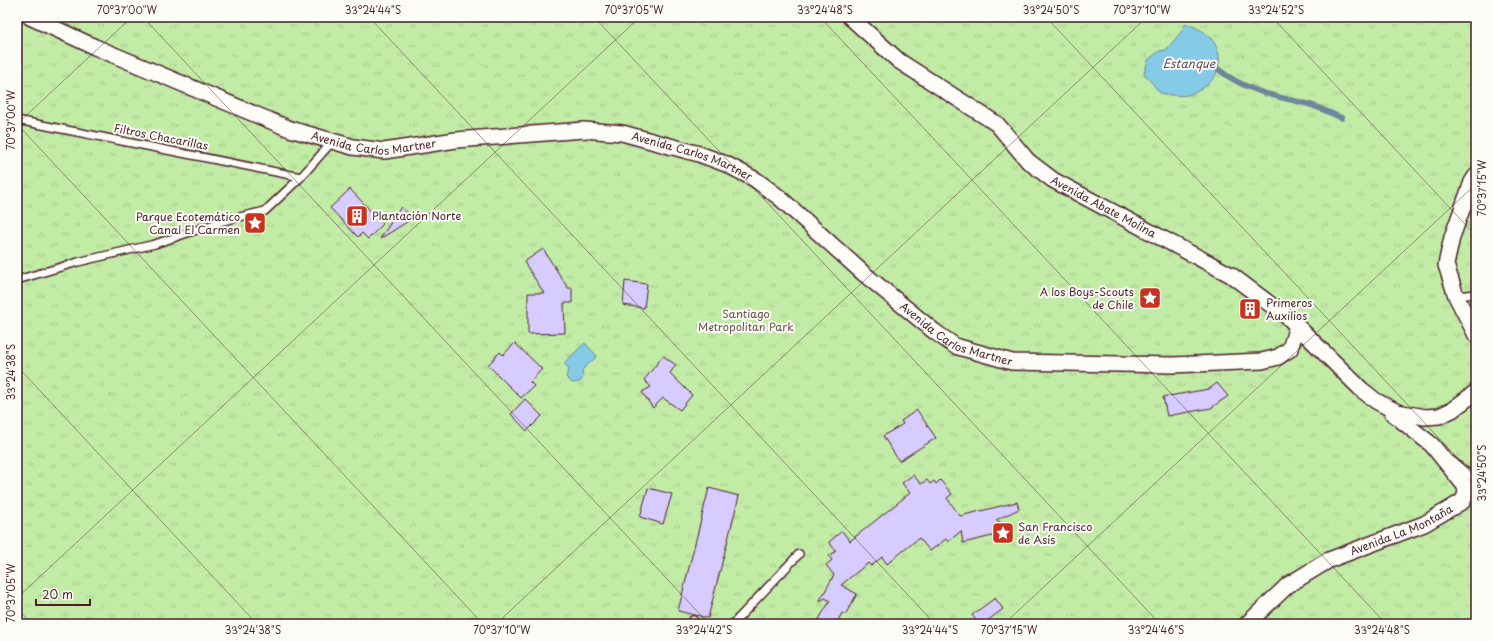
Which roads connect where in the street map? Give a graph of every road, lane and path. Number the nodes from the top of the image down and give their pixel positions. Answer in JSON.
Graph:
{"nodes":[{"id":1,"x":30,"y":17,"type":"edge"},
{"id":2,"x":850,"y":17,"type":"edge"},
{"id":3,"x":17,"y":120,"type":"edge"},
{"id":4,"x":332,"y":142,"type":"junction"},
{"id":5,"x":1476,"y":176,"type":"edge"},
{"id":6,"x":301,"y":177,"type":"junction"},
{"id":7,"x":17,"y":280,"type":"edge"},
{"id":8,"x":1476,"y":294,"type":"edge"},
{"id":9,"x":1456,"y":296,"type":"junction"},
{"id":10,"x":1297,"y":326,"type":"junction"},
{"id":11,"x":1476,"y":335,"type":"edge"},
{"id":12,"x":1476,"y":392,"type":"edge"},
{"id":13,"x":1376,"y":401,"type":"junction"},
{"id":14,"x":1432,"y":445,"type":"junction"},
{"id":15,"x":1476,"y":480,"type":"edge"},
{"id":16,"x":798,"y":554,"type":"dead end"},
{"id":17,"x":734,"y":624,"type":"edge"},
{"id":18,"x":1247,"y":624,"type":"edge"}],
"edges":[{"from":1,"to":4,"type":"street","name":"Avenida Carlos Martner"},
{"from":2,"to":10,"type":"street","name":"Avenida Abate Molina"},
{"from":3,"to":6,"type":"lane","name":"Filtros Chacarillas"},
{"from":4,"to":6,"type":"lane"},
{"from":4,"to":10,"type":"street","name":"Avenida Carlos Martner"},
{"from":5,"to":9,"type":"street"},
{"from":6,"to":7,"type":"lane"},
{"from":8,"to":9,"type":"lane"},
{"from":9,"to":11,"type":"street"},
{"from":10,"to":13,"type":"street","name":"Avenida Abate Molina"},
{"from":12,"to":13,"type":"street"},
{"from":13,"to":14,"type":"street","name":"Avenida La Montaña"},
{"from":14,"to":15,"type":"lane"},
{"from":14,"to":18,"type":"street","name":"Avenida La Montaña"},
{"from":16,"to":17,"type":"lane"}]}
